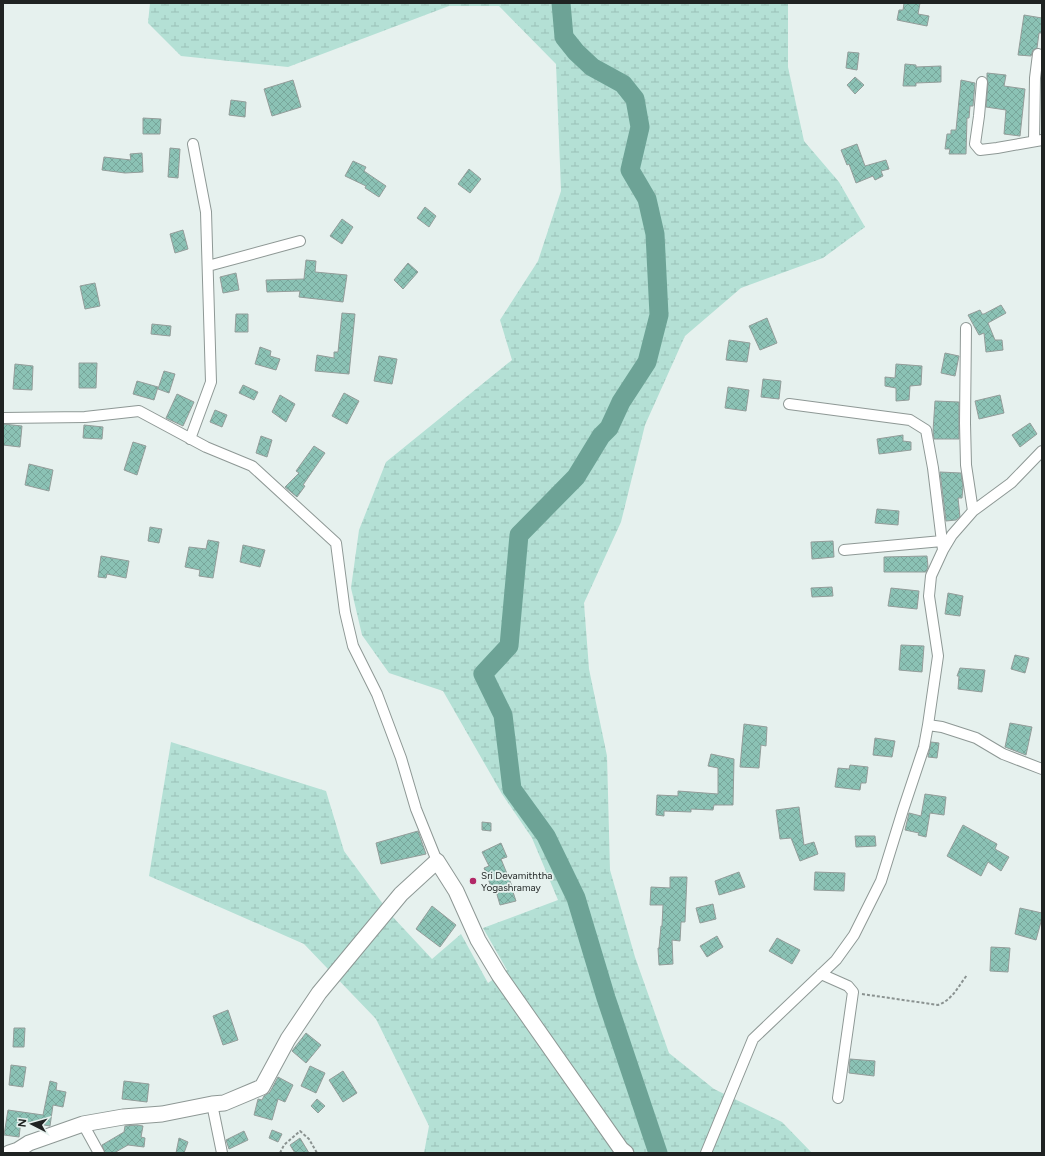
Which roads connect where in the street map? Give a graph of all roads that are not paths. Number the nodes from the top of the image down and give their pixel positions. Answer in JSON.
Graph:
{"nodes":[{"id":1,"x":1038,"y":54,"type":"dead end"},
{"id":2,"x":982,"y":82,"type":"dead end"},
{"id":3,"x":1038,"y":141,"type":"edge"},
{"id":4,"x":193,"y":144,"type":"dead end"},
{"id":5,"x":300,"y":241,"type":"dead end"},
{"id":6,"x":208,"y":266,"type":"junction"},
{"id":7,"x":966,"y":328,"type":"dead end"},
{"id":8,"x":789,"y":404,"type":"dead end"},
{"id":9,"x":3,"y":418,"type":"edge"},
{"id":10,"x":190,"y":439,"type":"junction"},
{"id":11,"x":1042,"y":451,"type":"edge"},
{"id":12,"x":973,"y":511,"type":"junction"},
{"id":13,"x":942,"y":546,"type":"junction"},
{"id":14,"x":844,"y":550,"type":"dead end"},
{"id":15,"x":928,"y":725,"type":"junction"},
{"id":16,"x":1042,"y":770,"type":"edge"},
{"id":17,"x":437,"y":861,"type":"junction"},
{"id":18,"x":821,"y":974,"type":"junction"},
{"id":19,"x":838,"y":1098,"type":"dead end"},
{"id":20,"x":212,"y":1104,"type":"junction"},
{"id":21,"x":83,"y":1124,"type":"junction"},
{"id":22,"x":10,"y":1153,"type":"edge"},
{"id":23,"x":99,"y":1153,"type":"edge"},
{"id":24,"x":222,"y":1153,"type":"edge"},
{"id":25,"x":626,"y":1153,"type":"edge"},
{"id":26,"x":706,"y":1153,"type":"edge"}],
"edges":[{"from":1,"to":3,"type":"street"},
{"from":2,"to":3,"type":"street"},
{"from":4,"to":6,"type":"street"},
{"from":5,"to":6,"type":"street"},
{"from":6,"to":10,"type":"street"},
{"from":7,"to":12,"type":"street"},
{"from":8,"to":13,"type":"street"},
{"from":9,"to":10,"type":"street"},
{"from":10,"to":17,"type":"street"},
{"from":11,"to":12,"type":"street"},
{"from":12,"to":13,"type":"street"},
{"from":13,"to":14,"type":"street"},
{"from":13,"to":15,"type":"street"},
{"from":15,"to":16,"type":"street"},
{"from":15,"to":18,"type":"street"},
{"from":17,"to":20,"type":"street"},
{"from":17,"to":25,"type":"street"},
{"from":18,"to":19,"type":"street"},
{"from":18,"to":26,"type":"street"},
{"from":20,"to":21,"type":"street"},
{"from":20,"to":24,"type":"street"},
{"from":21,"to":22,"type":"street"},
{"from":21,"to":23,"type":"street"}]}
